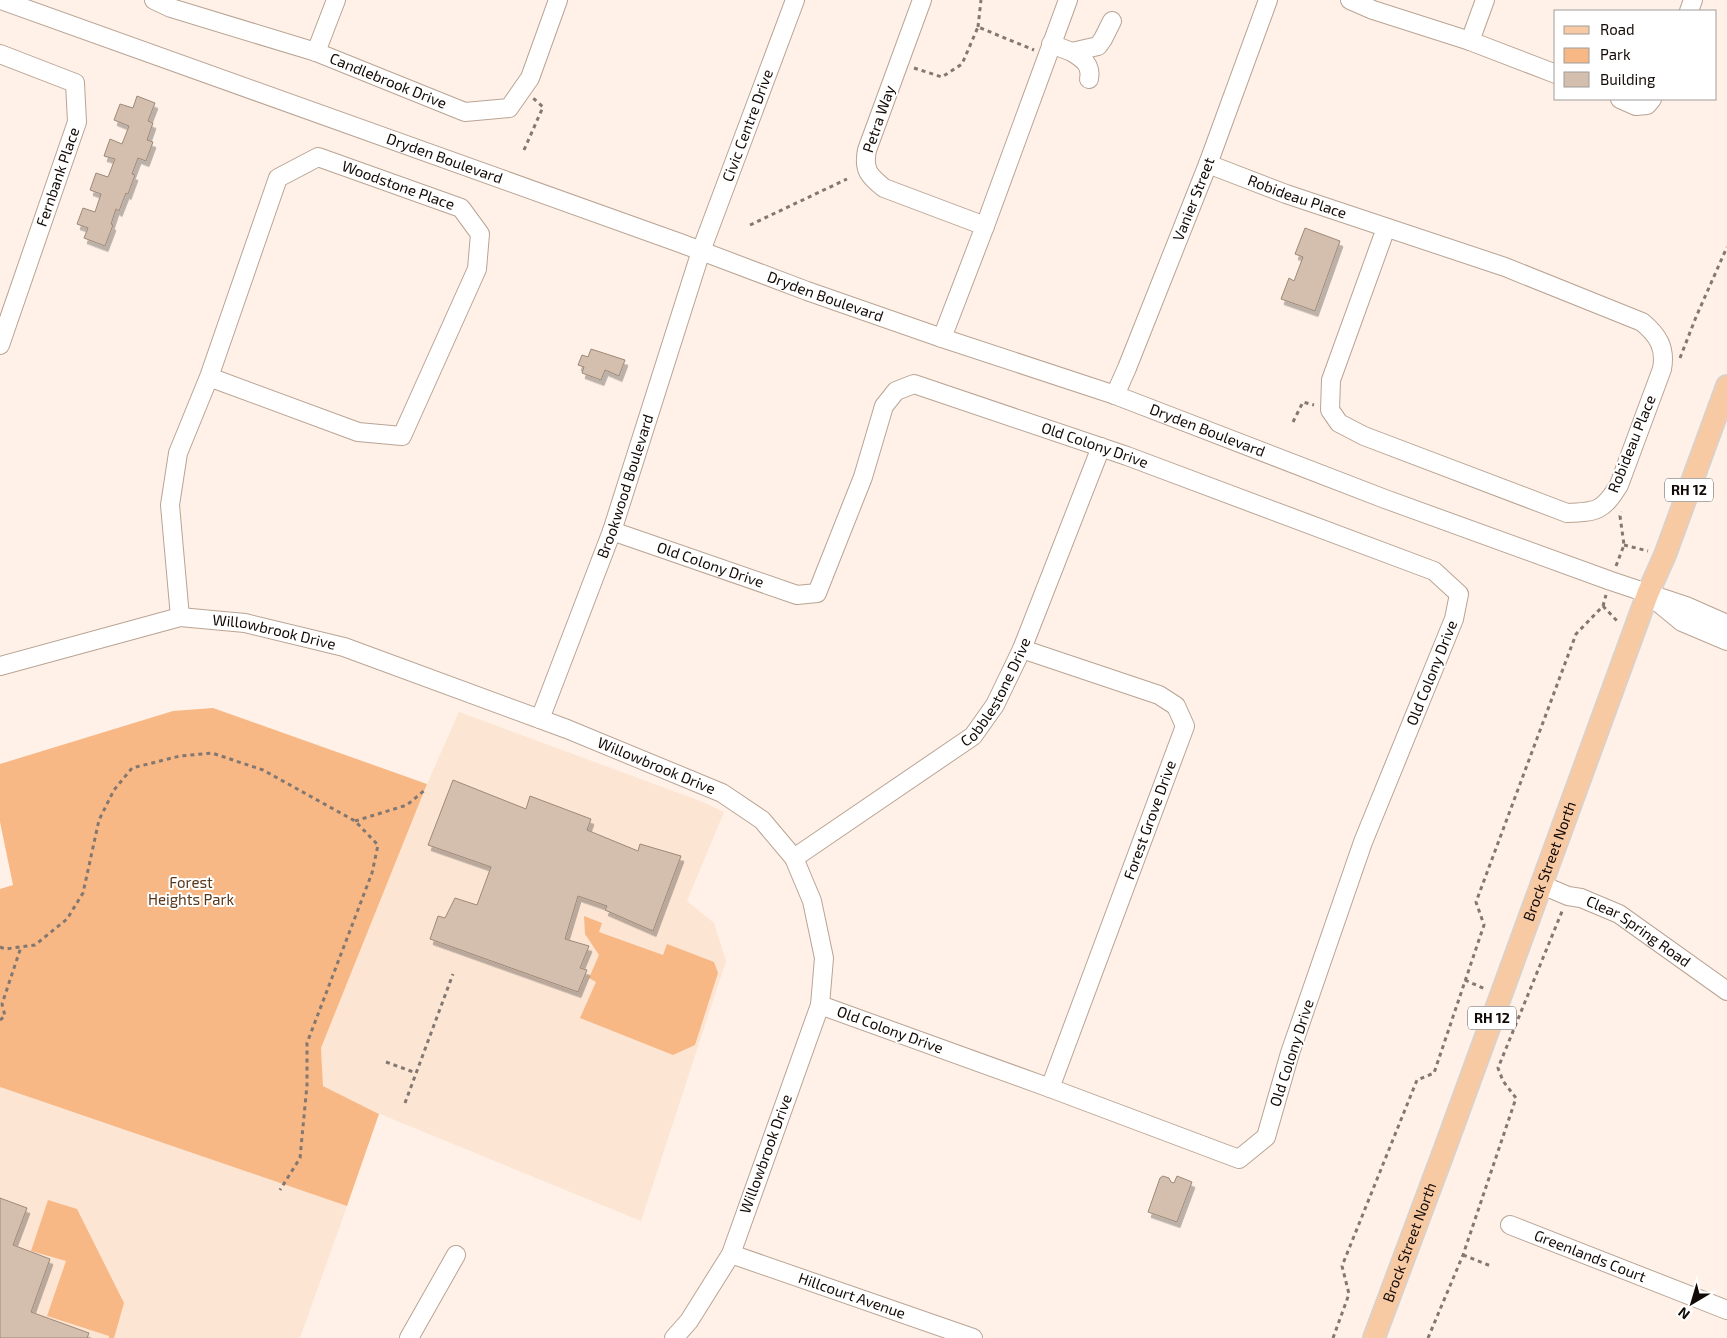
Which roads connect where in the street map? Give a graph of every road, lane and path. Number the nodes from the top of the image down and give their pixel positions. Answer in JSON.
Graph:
{"nodes":[{"id":1,"x":1,"y":0,"type":"edge"},
{"id":2,"x":154,"y":0,"type":"edge"},
{"id":3,"x":336,"y":0,"type":"edge"},
{"id":4,"x":558,"y":0,"type":"edge"},
{"id":5,"x":795,"y":0,"type":"edge"},
{"id":6,"x":922,"y":0,"type":"edge"},
{"id":7,"x":981,"y":0,"type":"edge"},
{"id":8,"x":1068,"y":0,"type":"edge"},
{"id":9,"x":1268,"y":0,"type":"edge"},
{"id":10,"x":1350,"y":0,"type":"edge"},
{"id":11,"x":1485,"y":0,"type":"edge"},
{"id":12,"x":1112,"y":21,"type":"dead end"},
{"id":13,"x":978,"y":27,"type":"junction"},
{"id":14,"x":1470,"y":41,"type":"junction"},
{"id":15,"x":1049,"y":50,"type":"junction"},
{"id":16,"x":316,"y":52,"type":"junction"},
{"id":17,"x":1072,"y":52,"type":"junction"},
{"id":18,"x":0,"y":54,"type":"edge"},
{"id":19,"x":899,"y":63,"type":"junction"},
{"id":20,"x":1554,"y":73,"type":"edge"},
{"id":21,"x":1089,"y":79,"type":"dead end"},
{"id":22,"x":523,"y":88,"type":"junction"},
{"id":23,"x":1622,"y":100,"type":"edge"},
{"id":24,"x":1651,"y":100,"type":"edge"},
{"id":25,"x":524,"y":150,"type":"dead end"},
{"id":26,"x":1208,"y":164,"type":"junction"},
{"id":27,"x":847,"y":179,"type":"dead end"},
{"id":28,"x":750,"y":226,"type":"dead end"},
{"id":29,"x":985,"y":226,"type":"junction"},
{"id":30,"x":1386,"y":228,"type":"junction"},
{"id":31,"x":701,"y":251,"type":"junction"},
{"id":32,"x":942,"y":338,"type":"junction"},
{"id":33,"x":0,"y":345,"type":"edge"},
{"id":34,"x":209,"y":377,"type":"junction"},
{"id":35,"x":1727,"y":386,"type":"edge"},
{"id":36,"x":1114,"y":395,"type":"junction"},
{"id":37,"x":1330,"y":410,"type":"junction"},
{"id":38,"x":1293,"y":422,"type":"dead end"},
{"id":39,"x":1101,"y":447,"type":"junction"},
{"id":40,"x":612,"y":531,"type":"junction"},
{"id":41,"x":1624,"y":545,"type":"dead end"},
{"id":42,"x":1665,"y":555,"type":"junction"},
{"id":43,"x":1611,"y":582,"type":"junction"},
{"id":44,"x":1648,"y":594,"type":"junction"},
{"id":45,"x":180,"y":617,"type":"junction"},
{"id":46,"x":1727,"y":624,"type":"edge"},
{"id":47,"x":1727,"y":641,"type":"edge"},
{"id":48,"x":1022,"y":649,"type":"junction"},
{"id":49,"x":0,"y":666,"type":"edge"},
{"id":50,"x":540,"y":719,"type":"junction"},
{"id":51,"x":426,"y":789,"type":"dead end"},
{"id":52,"x":355,"y":821,"type":"junction"},
{"id":53,"x":794,"y":858,"type":"junction"},
{"id":54,"x":1542,"y":885,"type":"junction"},
{"id":55,"x":1568,"y":896,"type":"junction"},
{"id":56,"x":0,"y":947,"type":"edge"},
{"id":57,"x":21,"y":947,"type":"junction"},
{"id":58,"x":453,"y":974,"type":"dead end"},
{"id":59,"x":1727,"y":991,"type":"edge"},
{"id":60,"x":820,"y":1005,"type":"junction"},
{"id":61,"x":0,"y":1020,"type":"edge"},
{"id":62,"x":386,"y":1062,"type":"dead end"},
{"id":63,"x":416,"y":1073,"type":"junction"},
{"id":64,"x":1050,"y":1088,"type":"junction"},
{"id":65,"x":404,"y":1103,"type":"dead end"},
{"id":66,"x":280,"y":1190,"type":"dead end"},
{"id":67,"x":1510,"y":1225,"type":"dead end"},
{"id":68,"x":731,"y":1254,"type":"junction"},
{"id":69,"x":456,"y":1255,"type":"dead end"},
{"id":70,"x":1463,"y":1255,"type":"junction"},
{"id":71,"x":1491,"y":1266,"type":"dead end"},
{"id":72,"x":1727,"y":1310,"type":"edge"},
{"id":73,"x":409,"y":1338,"type":"edge"},
{"id":74,"x":674,"y":1338,"type":"edge"},
{"id":75,"x":973,"y":1338,"type":"edge"},
{"id":76,"x":1333,"y":1338,"type":"edge"},
{"id":77,"x":1374,"y":1338,"type":"edge"},
{"id":78,"x":1428,"y":1338,"type":"edge"}],
"edges":[{"from":1,"to":31,"type":"street","name":"Dryden Boulevard"},
{"from":2,"to":16,"type":"street","name":"Candlebrook Drive"},
{"from":3,"to":16,"type":"street"},
{"from":4,"to":22,"type":"street","name":"Candlebrook Drive"},
{"from":5,"to":31,"type":"street","name":"Civic Centre Drive"},
{"from":6,"to":19,"type":"street","name":"Petra Way"},
{"from":7,"to":13,"type":"path"},
{"from":8,"to":15,"type":"street"},
{"from":9,"to":26,"type":"street","name":"Vanier Street"},
{"from":10,"to":14,"type":"street"},
{"from":11,"to":14,"type":"street"},
{"from":12,"to":17,"type":"street"},
{"from":13,"to":15,"type":"path"},
{"from":13,"to":19,"type":"path"},
{"from":14,"to":20,"type":"street"},
{"from":15,"to":17,"type":"street"},
{"from":15,"to":29,"type":"street"},
{"from":16,"to":22,"type":"street","name":"Candlebrook Drive"},
{"from":17,"to":21,"type":"street"},
{"from":18,"to":33,"type":"street","name":"Fernbank Place"},
{"from":19,"to":29,"type":"street","name":"Petra Way"},
{"from":22,"to":25,"type":"path"},
{"from":23,"to":24,"type":"street"},
{"from":26,"to":30,"type":"street","name":"Robideau Place"},
{"from":26,"to":36,"type":"street","name":"Vanier Street"},
{"from":27,"to":28,"type":"path"},
{"from":29,"to":32,"type":"street"},
{"from":30,"to":37,"type":"street"},
{"from":30,"to":37,"type":"street","name":"Robideau Place"},
{"from":31,"to":32,"type":"street","name":"Dryden Boulevard"},
{"from":31,"to":40,"type":"street","name":"Brookwood Boulevard"},
{"from":32,"to":36,"type":"street","name":"Dryden Boulevard"},
{"from":34,"to":34,"type":"street","name":"Woodstone Place"},
{"from":34,"to":45,"type":"street","name":"Woodstone Place"},
{"from":35,"to":42,"type":"main road","name":"Brock Street North","number":"RH 12"},
{"from":36,"to":43,"type":"street","name":"Dryden Boulevard"},
{"from":37,"to":38,"type":"path"},
{"from":39,"to":40,"type":"street","name":"Old Colony Drive"},
{"from":39,"to":48,"type":"street","name":"Cobblestone Drive"},
{"from":39,"to":64,"type":"street","name":"Old Colony Drive"},
{"from":40,"to":50,"type":"street","name":"Brookwood Boulevard"},
{"from":41,"to":42,"type":"path"},
{"from":42,"to":44,"type":"main road","name":"Brock Street North","number":"RH 12"},
{"from":43,"to":44,"type":"street","name":"Dryden Boulevard"},
{"from":43,"to":76,"type":"path"},
{"from":44,"to":46,"type":"street","name":"Dryden Boulevard"},
{"from":44,"to":47,"type":"street"},
{"from":44,"to":54,"type":"main road","name":"Brock Street North","number":"RH 12"},
{"from":45,"to":49,"type":"street","name":"Willowbrook Drive"},
{"from":45,"to":50,"type":"street","name":"Willowbrook Drive"},
{"from":48,"to":53,"type":"street","name":"Cobblestone Drive"},
{"from":48,"to":64,"type":"street","name":"Forest Grove Drive"},
{"from":50,"to":53,"type":"street","name":"Willowbrook Drive"},
{"from":51,"to":52,"type":"path"},
{"from":52,"to":57,"type":"path"},
{"from":52,"to":66,"type":"path"},
{"from":53,"to":60,"type":"street","name":"Willowbrook Drive"},
{"from":54,"to":55,"type":"street","name":"Clear Spring Road"},
{"from":54,"to":77,"type":"main road","name":"Brock Street North","number":"RH 12"},
{"from":55,"to":59,"type":"street","name":"Clear Spring Road"},
{"from":55,"to":70,"type":"path"},
{"from":56,"to":57,"type":"path"},
{"from":57,"to":61,"type":"path"},
{"from":58,"to":63,"type":"path"},
{"from":60,"to":64,"type":"street","name":"Old Colony Drive"},
{"from":60,"to":68,"type":"street","name":"Willowbrook Drive"},
{"from":62,"to":63,"type":"path"},
{"from":63,"to":65,"type":"path"},
{"from":67,"to":72,"type":"street","name":"Greenlands Court"},
{"from":68,"to":74,"type":"street","name":"Willowbrook Drive"},
{"from":68,"to":75,"type":"street","name":"Hillcourt Avenue"},
{"from":69,"to":73,"type":"street"},
{"from":70,"to":71,"type":"path"},
{"from":70,"to":78,"type":"path"}]}
